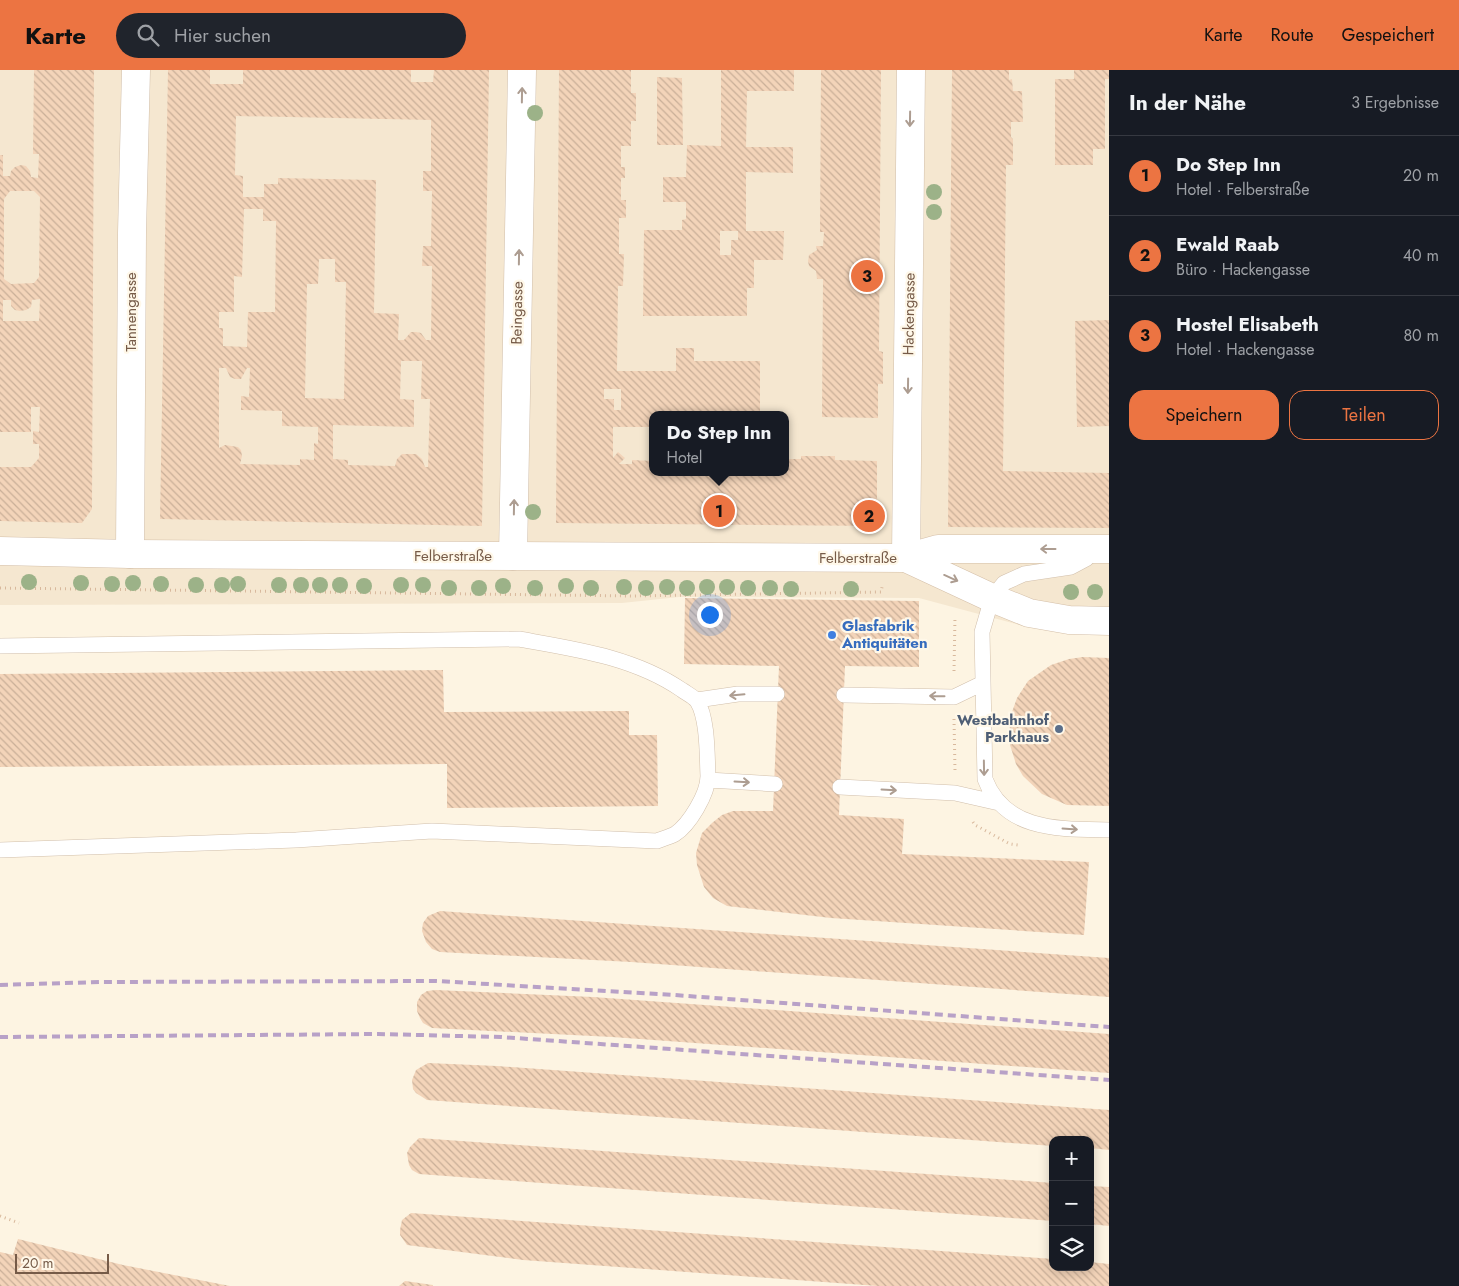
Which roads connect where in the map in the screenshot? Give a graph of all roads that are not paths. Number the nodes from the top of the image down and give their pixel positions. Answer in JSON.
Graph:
{"nodes":[{"id":1,"x":136,"y":70,"type":"edge"},
{"id":2,"x":522,"y":70,"type":"edge"},
{"id":3,"x":911,"y":70,"type":"edge"},
{"id":4,"x":1103,"y":549,"type":"edge"},
{"id":5,"x":0,"y":551,"type":"edge"},
{"id":6,"x":130,"y":554,"type":"junction"},
{"id":7,"x":513,"y":556,"type":"junction"},
{"id":8,"x":906,"y":558,"type":"junction"},
{"id":9,"x":992,"y":598,"type":"junction"},
{"id":10,"x":1109,"y":620,"type":"edge"},
{"id":11,"x":0,"y":646,"type":"edge"},
{"id":12,"x":983,"y":683,"type":"junction"},
{"id":13,"x":777,"y":694,"type":"dead end"},
{"id":14,"x":844,"y":695,"type":"dead end"},
{"id":15,"x":697,"y":700,"type":"junction"},
{"id":16,"x":708,"y":780,"type":"junction"},
{"id":17,"x":776,"y":784,"type":"dead end"},
{"id":18,"x":840,"y":788,"type":"dead end"},
{"id":19,"x":999,"y":803,"type":"junction"},
{"id":20,"x":1109,"y":830,"type":"edge"},
{"id":21,"x":0,"y":850,"type":"edge"}],
"edges":[{"from":1,"to":6,"type":"street","name":"Tannengasse"},
{"from":7,"to":2,"type":"street","name":"Beingasse","one_way":true},
{"from":3,"to":8,"type":"street","name":"Hackengasse","one_way":true},
{"from":4,"to":8,"type":"street","name":"Felberstraße","one_way":true},
{"from":4,"to":9,"type":"lane"},
{"from":5,"to":6,"type":"street","name":"Felberstraße"},
{"from":6,"to":7,"type":"street","name":"Felberstraße"},
{"from":7,"to":8,"type":"street","name":"Felberstraße"},
{"from":8,"to":9,"type":"street","name":"Felberstraße","one_way":true},
{"from":9,"to":10,"type":"street","name":"Felberstraße"},
{"from":9,"to":12,"type":"lane"},
{"from":11,"to":15,"type":"lane"},
{"from":12,"to":14,"type":"lane","one_way":true},
{"from":12,"to":19,"type":"lane","one_way":true},
{"from":13,"to":15,"type":"lane","one_way":true},
{"from":15,"to":16,"type":"lane"},
{"from":16,"to":17,"type":"lane","one_way":true},
{"from":16,"to":21,"type":"lane"},
{"from":18,"to":19,"type":"lane","one_way":true},
{"from":19,"to":20,"type":"lane","one_way":true}]}
